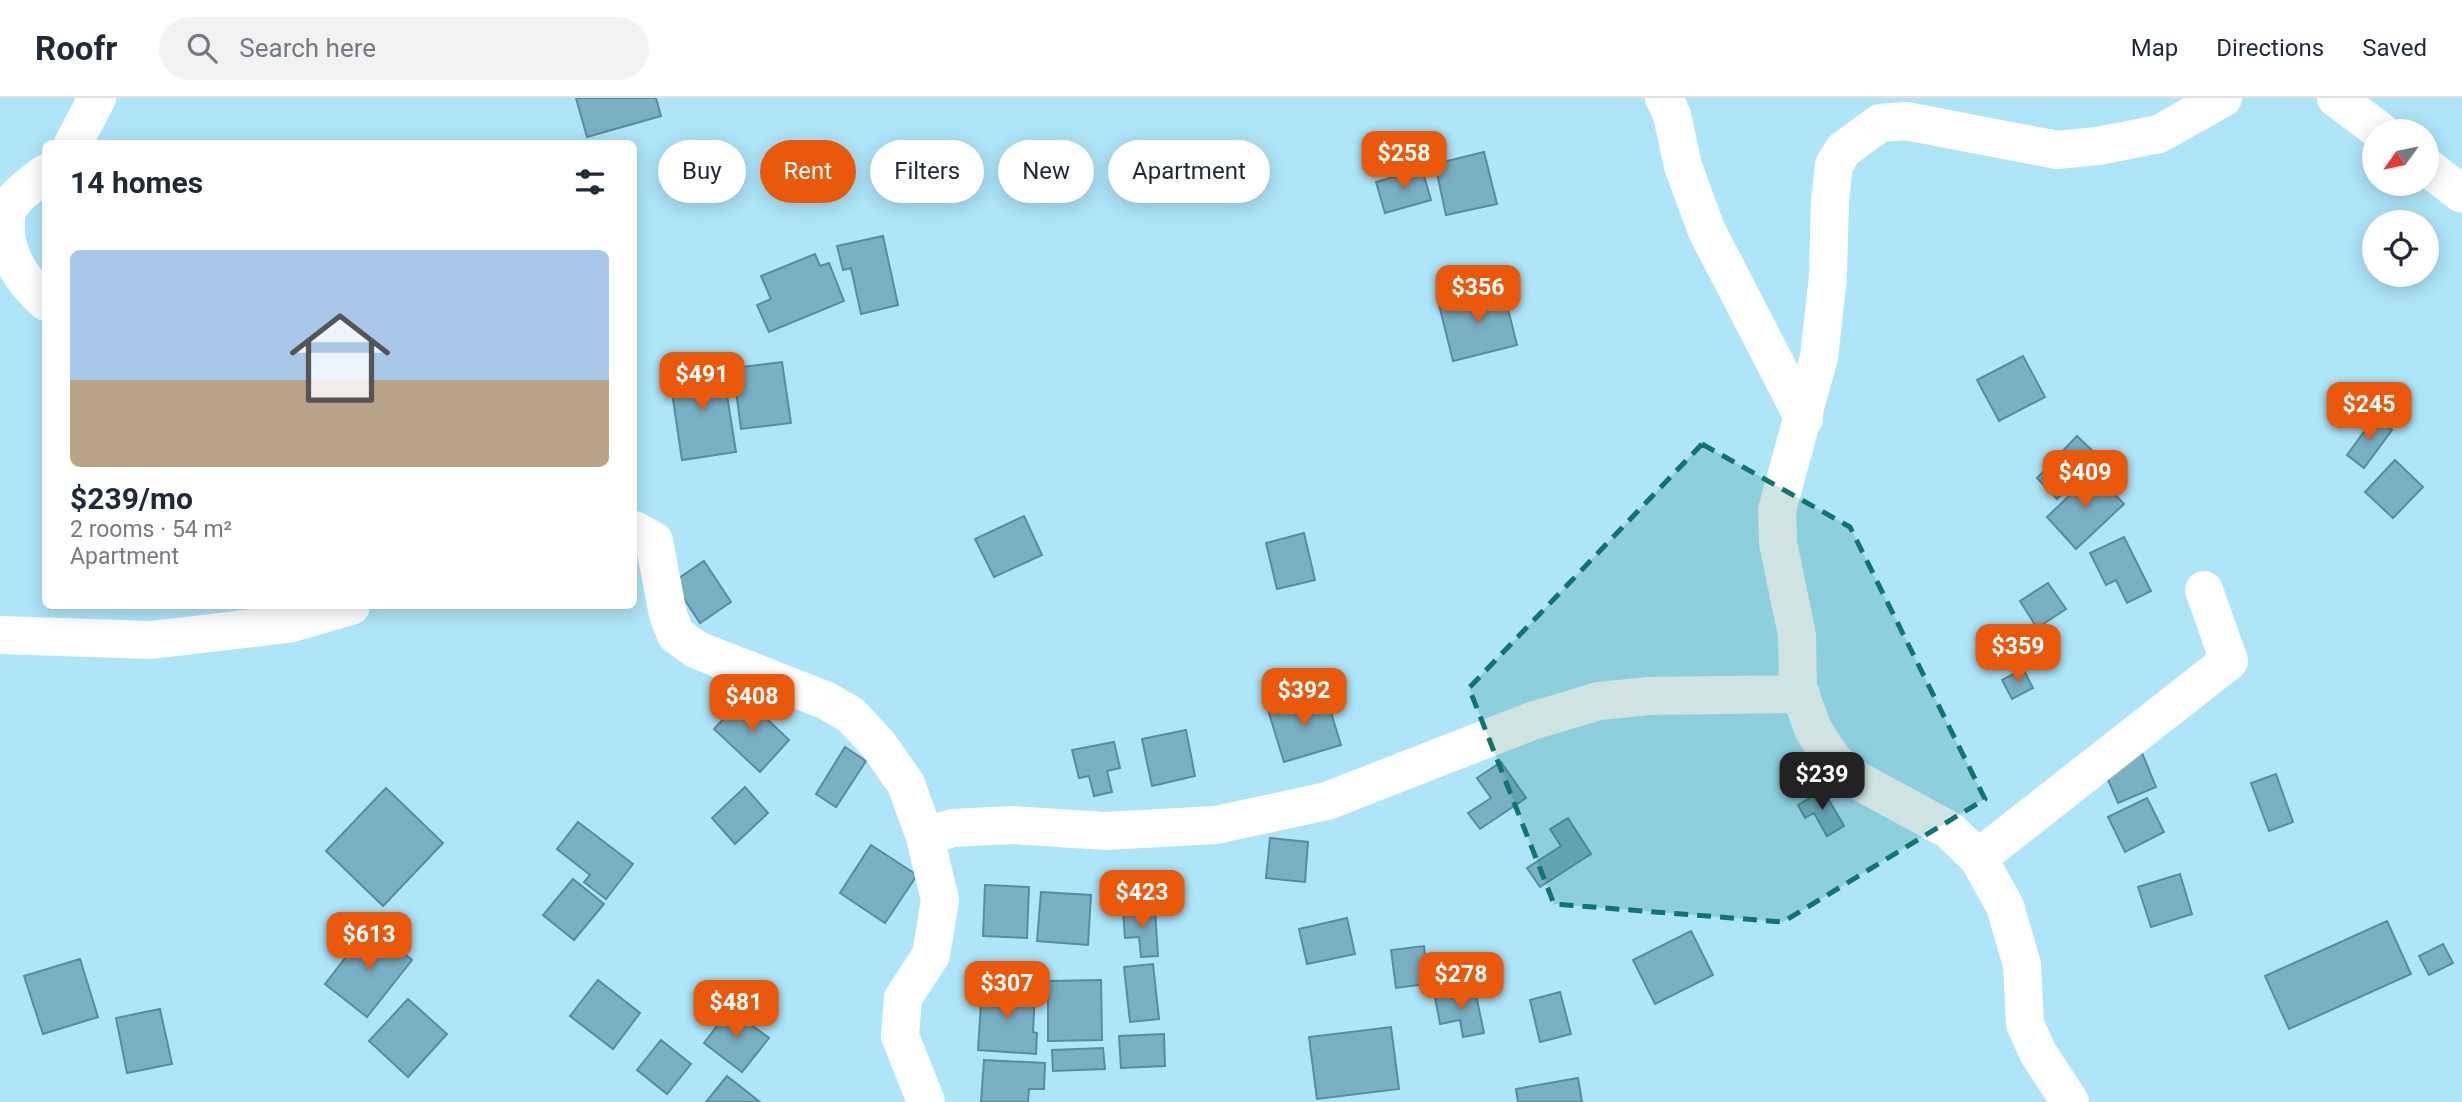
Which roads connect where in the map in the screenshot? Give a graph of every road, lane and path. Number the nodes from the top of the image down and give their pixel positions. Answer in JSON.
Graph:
{"nodes":[{"id":1,"x":97,"y":98,"type":"edge"},
{"id":2,"x":1664,"y":98,"type":"edge"},
{"id":3,"x":2223,"y":98,"type":"edge"},
{"id":4,"x":2336,"y":98,"type":"edge"},
{"id":5,"x":2364,"y":119,"type":"edge"},
{"id":6,"x":75,"y":140,"type":"edge"},
{"id":7,"x":42,"y":177,"type":"edge"},
{"id":8,"x":2440,"y":177,"type":"edge"},
{"id":9,"x":2462,"y":194,"type":"edge"},
{"id":10,"x":42,"y":299,"type":"edge"},
{"id":11,"x":1804,"y":419,"type":"junction"},
{"id":12,"x":637,"y":532,"type":"edge"},
{"id":13,"x":2204,"y":590,"type":"dead end"},
{"id":14,"x":340,"y":609,"type":"edge"},
{"id":15,"x":0,"y":635,"type":"edge"},
{"id":16,"x":1801,"y":694,"type":"junction"},
{"id":17,"x":926,"y":837,"type":"junction"},
{"id":18,"x":1978,"y":858,"type":"junction"},
{"id":19,"x":926,"y":1102,"type":"edge"},
{"id":20,"x":2070,"y":1102,"type":"edge"}],
"edges":[{"from":1,"to":6,"type":"street"},
{"from":2,"to":11,"type":"street"},
{"from":3,"to":11,"type":"street"},
{"from":4,"to":5,"type":"street"},
{"from":7,"to":10,"type":"street"},
{"from":8,"to":9,"type":"street"},
{"from":11,"to":16,"type":"street"},
{"from":12,"to":17,"type":"street"},
{"from":13,"to":18,"type":"street"},
{"from":14,"to":15,"type":"street"},
{"from":16,"to":17,"type":"street"},
{"from":16,"to":18,"type":"street"},
{"from":17,"to":19,"type":"street"},
{"from":18,"to":20,"type":"street"}]}
